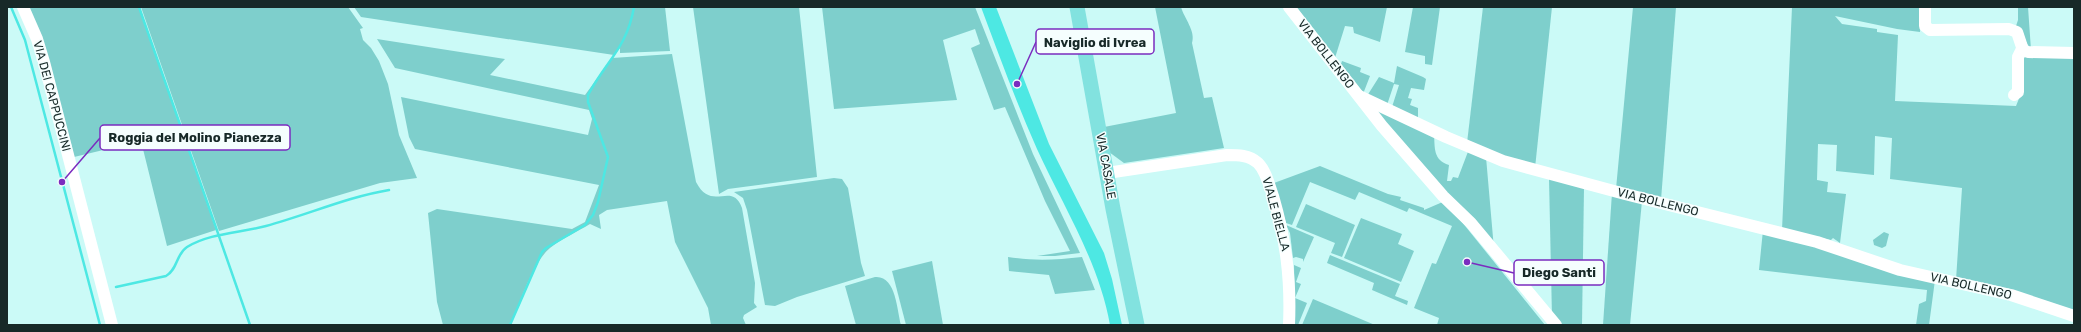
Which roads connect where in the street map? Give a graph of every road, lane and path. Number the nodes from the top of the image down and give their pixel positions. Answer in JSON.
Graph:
{"nodes":[{"id":1,"x":23,"y":7,"type":"edge"},
{"id":2,"x":1077,"y":7,"type":"edge"},
{"id":3,"x":1289,"y":7,"type":"edge"},
{"id":4,"x":1925,"y":7,"type":"edge"},
{"id":5,"x":2022,"y":49,"type":"junction"},
{"id":6,"x":2074,"y":53,"type":"edge"},
{"id":7,"x":2014,"y":95,"type":"dead end"},
{"id":8,"x":1359,"y":96,"type":"junction"},
{"id":9,"x":1107,"y":173,"type":"junction"},
{"id":10,"x":2074,"y":316,"type":"edge"},
{"id":11,"x":112,"y":325,"type":"edge"},
{"id":12,"x":1137,"y":325,"type":"edge"},
{"id":13,"x":1289,"y":325,"type":"edge"},
{"id":14,"x":1556,"y":325,"type":"edge"}],
"edges":[{"from":1,"to":11,"type":"street","name":"VIA DEI CAPPUCCINI"},
{"from":2,"to":9,"type":"main road","name":"VIA CASALE"},
{"from":3,"to":8,"type":"street","name":"VIA BOLLENGO"},
{"from":4,"to":5,"type":"street"},
{"from":5,"to":6,"type":"street"},
{"from":5,"to":7,"type":"street"},
{"from":8,"to":10,"type":"street","name":"VIA BOLLENGO"},
{"from":8,"to":14,"type":"street"},
{"from":9,"to":12,"type":"main road","name":"VIA CASALE"},
{"from":9,"to":13,"type":"street","name":"VIALE BIELLA"}]}
